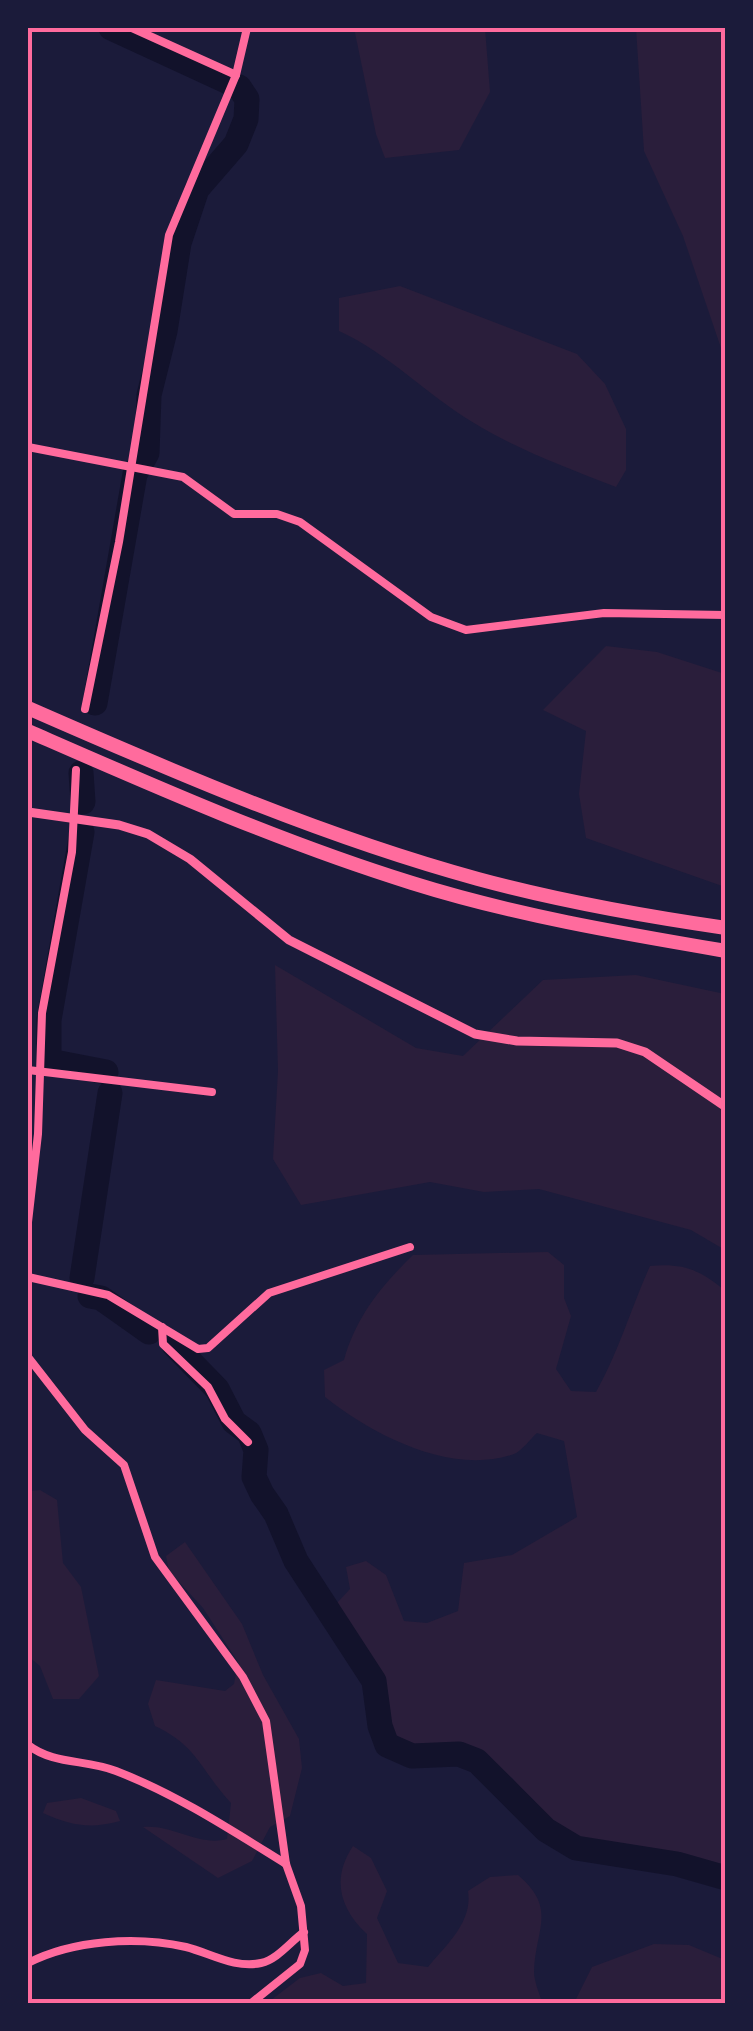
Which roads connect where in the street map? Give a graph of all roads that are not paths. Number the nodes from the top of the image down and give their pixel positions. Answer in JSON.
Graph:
{"nodes":[{"id":1,"x":132,"y":28,"type":"edge"},
{"id":2,"x":247,"y":28,"type":"edge"},
{"id":3,"x":234,"y":80,"type":"junction"},
{"id":4,"x":28,"y":448,"type":"edge"},
{"id":5,"x":130,"y":465,"type":"junction"},
{"id":6,"x":726,"y":615,"type":"edge"},
{"id":7,"x":28,"y":708,"type":"edge"},
{"id":8,"x":85,"y":709,"type":"dead end"},
{"id":9,"x":28,"y":731,"type":"edge"},
{"id":10,"x":76,"y":770,"type":"dead end"},
{"id":11,"x":28,"y":812,"type":"edge"},
{"id":12,"x":74,"y":817,"type":"junction"},
{"id":13,"x":726,"y":928,"type":"edge"},
{"id":14,"x":726,"y":951,"type":"edge"},
{"id":15,"x":28,"y":1070,"type":"edge"},
{"id":16,"x":39,"y":1072,"type":"junction"},
{"id":17,"x":212,"y":1092,"type":"dead end"},
{"id":18,"x":726,"y":1108,"type":"edge"},
{"id":19,"x":28,"y":1222,"type":"edge"},
{"id":20,"x":410,"y":1248,"type":"dead end"},
{"id":21,"x":28,"y":1277,"type":"edge"},
{"id":22,"x":162,"y":1328,"type":"junction"},
{"id":23,"x":28,"y":1357,"type":"edge"},
{"id":24,"x":248,"y":1442,"type":"dead end"},
{"id":25,"x":28,"y":1745,"type":"edge"},
{"id":26,"x":286,"y":1864,"type":"junction"},
{"id":27,"x":304,"y":1932,"type":"junction"},
{"id":28,"x":28,"y":1963,"type":"edge"},
{"id":29,"x":250,"y":2004,"type":"edge"}],
"edges":[{"from":1,"to":3,"type":"street"},
{"from":2,"to":3,"type":"street"},
{"from":3,"to":5,"type":"street"},
{"from":4,"to":5,"type":"street"},
{"from":5,"to":6,"type":"street"},
{"from":5,"to":8,"type":"street"},
{"from":7,"to":13,"type":"highway"},
{"from":9,"to":14,"type":"highway"},
{"from":10,"to":12,"type":"street"},
{"from":11,"to":12,"type":"street"},
{"from":12,"to":16,"type":"street"},
{"from":12,"to":18,"type":"street"},
{"from":15,"to":16,"type":"street"},
{"from":16,"to":17,"type":"street"},
{"from":16,"to":19,"type":"street"},
{"from":20,"to":22,"type":"street"},
{"from":21,"to":22,"type":"street"},
{"from":22,"to":24,"type":"street"},
{"from":23,"to":26,"type":"street"},
{"from":25,"to":26,"type":"street"},
{"from":26,"to":27,"type":"street"},
{"from":27,"to":28,"type":"street"},
{"from":27,"to":29,"type":"street"}]}
